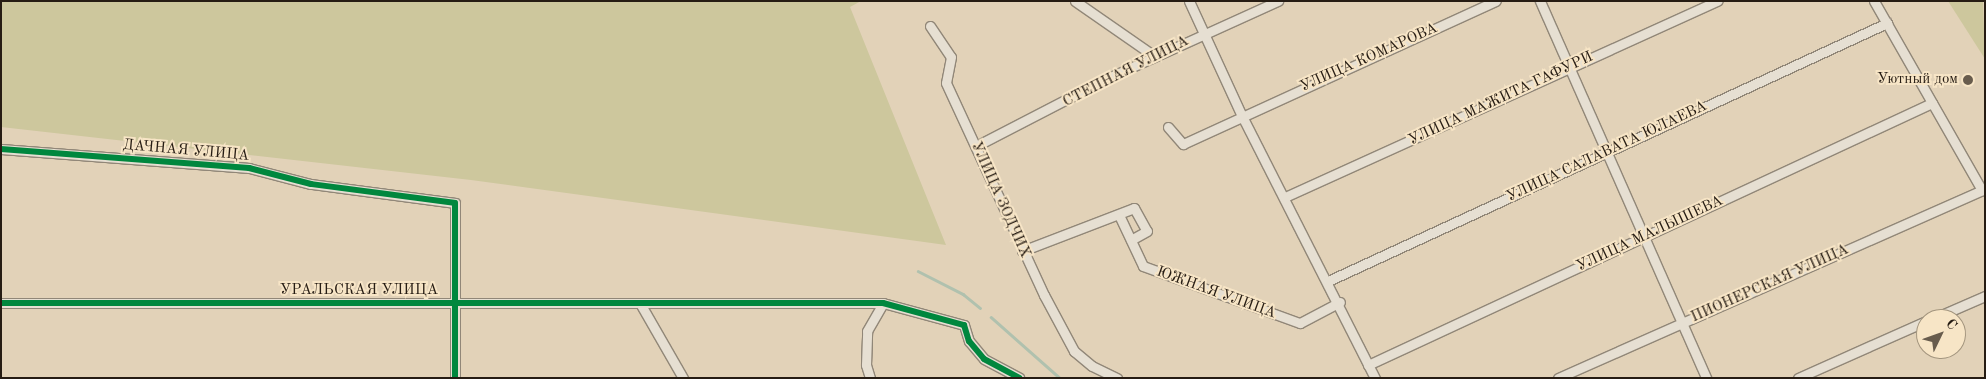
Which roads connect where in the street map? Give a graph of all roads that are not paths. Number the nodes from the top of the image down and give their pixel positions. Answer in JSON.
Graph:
{"nodes":[{"id":1,"x":1075,"y":1,"type":"edge"},
{"id":2,"x":1189,"y":1,"type":"edge"},
{"id":3,"x":1278,"y":1,"type":"edge"},
{"id":4,"x":1496,"y":1,"type":"edge"},
{"id":5,"x":1540,"y":1,"type":"edge"},
{"id":6,"x":1718,"y":1,"type":"edge"},
{"id":7,"x":1874,"y":1,"type":"edge"},
{"id":8,"x":1887,"y":23,"type":"junction"},
{"id":9,"x":930,"y":26,"type":"dead end"},
{"id":10,"x":1205,"y":32,"type":"junction"},
{"id":11,"x":1154,"y":56,"type":"junction"},
{"id":12,"x":1570,"y":67,"type":"junction"},
{"id":13,"x":1932,"y":103,"type":"junction"},
{"id":14,"x":1242,"y":116,"type":"junction"},
{"id":15,"x":1168,"y":127,"type":"dead end"},
{"id":16,"x":976,"y":146,"type":"junction"},
{"id":17,"x":1,"y":149,"type":"edge"},
{"id":18,"x":1608,"y":152,"type":"junction"},
{"id":19,"x":1984,"y":190,"type":"edge"},
{"id":20,"x":1286,"y":197,"type":"junction"},
{"id":21,"x":1119,"y":215,"type":"junction"},
{"id":22,"x":1645,"y":237,"type":"junction"},
{"id":23,"x":1131,"y":240,"type":"junction"},
{"id":24,"x":1022,"y":251,"type":"junction"},
{"id":25,"x":1328,"y":281,"type":"junction"},
{"id":26,"x":1985,"y":296,"type":"edge"},
{"id":27,"x":1340,"y":302,"type":"junction"},
{"id":28,"x":1,"y":303,"type":"edge"},
{"id":29,"x":883,"y":303,"type":"junction"},
{"id":30,"x":457,"y":304,"type":"junction"},
{"id":31,"x":641,"y":305,"type":"junction"},
{"id":32,"x":1955,"y":309,"type":"edge"},
{"id":33,"x":1682,"y":323,"type":"junction"},
{"id":34,"x":1916,"y":326,"type":"edge"},
{"id":35,"x":1368,"y":365,"type":"junction"},
{"id":36,"x":455,"y":378,"type":"edge"},
{"id":37,"x":683,"y":378,"type":"edge"},
{"id":38,"x":870,"y":378,"type":"edge"},
{"id":39,"x":1019,"y":378,"type":"edge"},
{"id":40,"x":1117,"y":378,"type":"edge"},
{"id":41,"x":1375,"y":378,"type":"edge"},
{"id":42,"x":1558,"y":378,"type":"edge"},
{"id":43,"x":1706,"y":378,"type":"edge"},
{"id":44,"x":1798,"y":378,"type":"edge"}],
"edges":[{"from":1,"to":11,"type":"street"},
{"from":2,"to":10,"type":"street"},
{"from":3,"to":10,"type":"street","name":"СТЕПНАЯ УЛИЦА"},
{"from":4,"to":14,"type":"street","name":"УЛИЦА КОМАРОВА"},
{"from":5,"to":12,"type":"street"},
{"from":6,"to":12,"type":"street","name":"УЛИЦА МАЖИТА ГАФУРИ"},
{"from":7,"to":8,"type":"street"},
{"from":8,"to":13,"type":"street"},
{"from":8,"to":18,"type":"street","name":"УЛИЦА САЛАВАТА ЮЛАЕВА"},
{"from":9,"to":16,"type":"street","name":"УЛИЦА ЗОДЧИХ"},
{"from":10,"to":11,"type":"street","name":"СТЕПНАЯ УЛИЦА"},
{"from":10,"to":14,"type":"street"},
{"from":11,"to":16,"type":"street","name":"СТЕПНАЯ УЛИЦА"},
{"from":12,"to":18,"type":"street"},
{"from":12,"to":20,"type":"street","name":"УЛИЦА МАЖИТА ГАФУРИ"},
{"from":13,"to":19,"type":"street"},
{"from":13,"to":22,"type":"street","name":"УЛИЦА МАЛЫШЕВА"},
{"from":14,"to":15,"type":"street","name":"УЛИЦА КОМАРОВА"},
{"from":14,"to":20,"type":"street"},
{"from":16,"to":24,"type":"street","name":"УЛИЦА ЗОДЧИХ"},
{"from":17,"to":30,"type":"street","name":"ДАЧНАЯ УЛИЦА"},
{"from":18,"to":22,"type":"street"},
{"from":18,"to":25,"type":"street","name":"УЛИЦА САЛАВАТА ЮЛАЕВА"},
{"from":19,"to":33,"type":"street","name":"ПИОНЕРСКАЯ УЛИЦА"},
{"from":20,"to":25,"type":"street"},
{"from":21,"to":23,"type":"street","name":"ЮЖНАЯ УЛИЦА"},
{"from":21,"to":23,"type":"street"},
{"from":21,"to":24,"type":"street"},
{"from":22,"to":33,"type":"street"},
{"from":22,"to":35,"type":"street","name":"УЛИЦА МАЛЫШЕВА"},
{"from":23,"to":27,"type":"street","name":"ЮЖНАЯ УЛИЦА"},
{"from":24,"to":40,"type":"street","name":"УЛИЦА ЗОДЧИХ"},
{"from":25,"to":27,"type":"street"},
{"from":26,"to":32,"type":"street"},
{"from":27,"to":35,"type":"street"},
{"from":28,"to":30,"type":"street","name":"УРАЛЬСКАЯ УЛИЦА"},
{"from":29,"to":31,"type":"street","name":"УРАЛЬСКАЯ УЛИЦА"},
{"from":29,"to":38,"type":"street"},
{"from":29,"to":39,"type":"street","name":"УРАЛЬСКАЯ УЛИЦА"},
{"from":30,"to":31,"type":"street","name":"УРАЛЬСКАЯ УЛИЦА"},
{"from":30,"to":36,"type":"street"},
{"from":31,"to":37,"type":"street"},
{"from":33,"to":42,"type":"street","name":"ПИОНЕРСКАЯ УЛИЦА"},
{"from":33,"to":43,"type":"street"},
{"from":34,"to":44,"type":"street"},
{"from":35,"to":41,"type":"street"}]}
